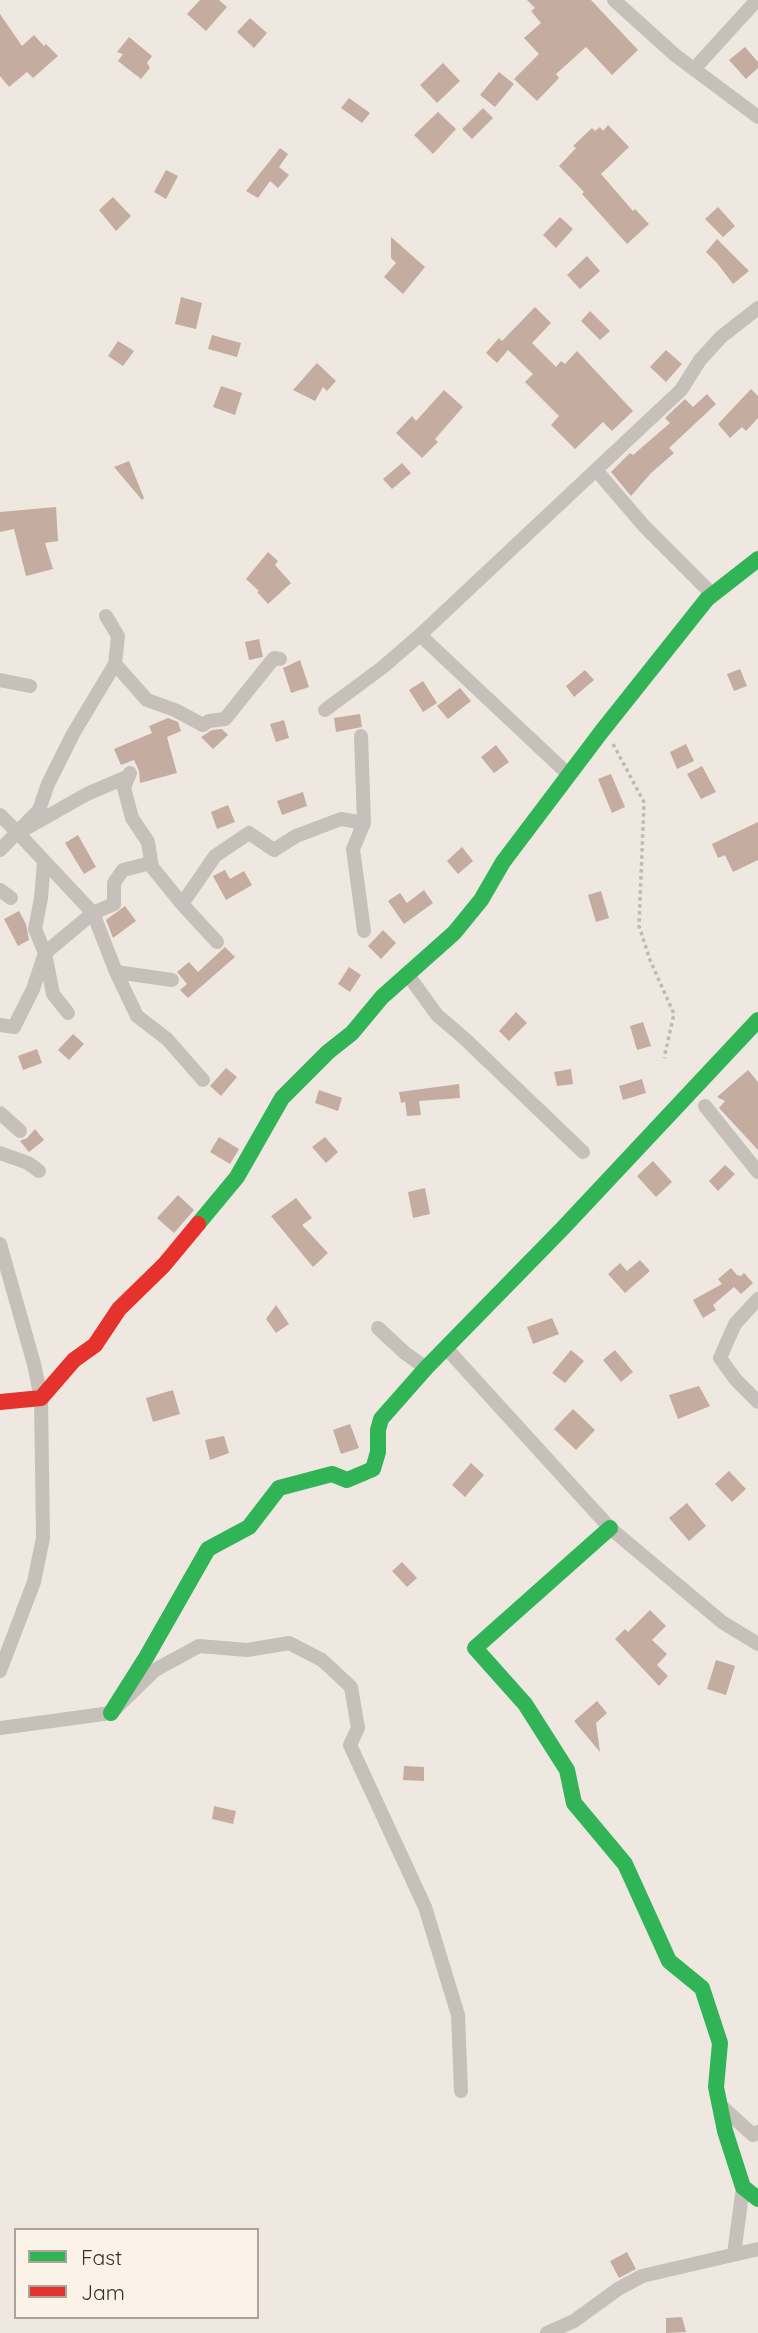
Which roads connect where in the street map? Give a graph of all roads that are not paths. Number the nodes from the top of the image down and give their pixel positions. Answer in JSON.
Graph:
{"nodes":[{"id":1,"x":614,"y":0,"type":"edge"},
{"id":2,"x":758,"y":0,"type":"edge"},
{"id":3,"x":694,"y":69,"type":"junction"},
{"id":4,"x":758,"y":117,"type":"edge"},
{"id":5,"x":758,"y":308,"type":"edge"},
{"id":6,"x":596,"y":470,"type":"junction"},
{"id":7,"x":758,"y":559,"type":"edge"},
{"id":8,"x":713,"y":595,"type":"junction"},
{"id":9,"x":106,"y":616,"type":"dead end"},
{"id":10,"x":420,"y":635,"type":"junction"},
{"id":11,"x":280,"y":659,"type":"dead end"},
{"id":12,"x":115,"y":664,"type":"junction"},
{"id":13,"x":0,"y":680,"type":"edge"},
{"id":14,"x":30,"y":686,"type":"dead end"},
{"id":15,"x":325,"y":710,"type":"dead end"},
{"id":16,"x":361,"y":736,"type":"dead end"},
{"id":17,"x":569,"y":775,"type":"junction"},
{"id":18,"x":0,"y":815,"type":"edge"},
{"id":19,"x":364,"y":823,"type":"junction"},
{"id":20,"x":18,"y":833,"type":"junction"},
{"id":21,"x":0,"y":850,"type":"edge"},
{"id":22,"x":44,"y":862,"type":"junction"},
{"id":23,"x":151,"y":863,"type":"junction"},
{"id":24,"x":182,"y":904,"type":"junction"},
{"id":25,"x":93,"y":913,"type":"junction"},
{"id":26,"x":364,"y":931,"type":"dead end"},
{"id":27,"x":217,"y":942,"type":"dead end"},
{"id":28,"x":45,"y":953,"type":"junction"},
{"id":29,"x":116,"y":972,"type":"junction"},
{"id":30,"x":408,"y":975,"type":"junction"},
{"id":31,"x":172,"y":980,"type":"dead end"},
{"id":32,"x":68,"y":1013,"type":"dead end"},
{"id":33,"x":758,"y":1020,"type":"edge"},
{"id":34,"x":7,"y":1026,"type":"edge"},
{"id":35,"x":0,"y":1035,"type":"edge"},
{"id":36,"x":203,"y":1080,"type":"dead end"},
{"id":37,"x":705,"y":1106,"type":"dead end"},
{"id":38,"x":0,"y":1113,"type":"edge"},
{"id":39,"x":20,"y":1131,"type":"dead end"},
{"id":40,"x":0,"y":1153,"type":"edge"},
{"id":41,"x":583,"y":1153,"type":"dead end"},
{"id":42,"x":39,"y":1171,"type":"dead end"},
{"id":43,"x":758,"y":1172,"type":"edge"},
{"id":44,"x":0,"y":1244,"type":"edge"},
{"id":45,"x":758,"y":1299,"type":"edge"},
{"id":46,"x":378,"y":1328,"type":"dead end"},
{"id":47,"x":447,"y":1349,"type":"junction"},
{"id":48,"x":426,"y":1367,"type":"junction"},
{"id":49,"x":41,"y":1398,"type":"junction"},
{"id":50,"x":0,"y":1402,"type":"edge"},
{"id":51,"x":758,"y":1402,"type":"edge"},
{"id":52,"x":610,"y":1528,"type":"junction"},
{"id":53,"x":758,"y":1644,"type":"edge"},
{"id":54,"x":0,"y":1671,"type":"edge"},
{"id":55,"x":111,"y":1713,"type":"junction"},
{"id":56,"x":0,"y":1727,"type":"edge"},
{"id":57,"x":461,"y":2091,"type":"dead end"},
{"id":58,"x":719,"y":2105,"type":"junction"},
{"id":59,"x":758,"y":2132,"type":"edge"},
{"id":60,"x":743,"y":2187,"type":"junction"},
{"id":61,"x":758,"y":2199,"type":"edge"},
{"id":62,"x":758,"y":2249,"type":"edge"},
{"id":63,"x":734,"y":2254,"type":"junction"},
{"id":64,"x":547,"y":2333,"type":"edge"}],
"edges":[{"from":1,"to":3,"type":"street"},
{"from":2,"to":3,"type":"street"},
{"from":3,"to":4,"type":"street"},
{"from":5,"to":6,"type":"street"},
{"from":6,"to":8,"type":"street"},
{"from":6,"to":10,"type":"street"},
{"from":7,"to":8,"type":"street"},
{"from":8,"to":17,"type":"street"},
{"from":9,"to":12,"type":"street"},
{"from":10,"to":15,"type":"street"},
{"from":10,"to":17,"type":"street"},
{"from":11,"to":12,"type":"street"},
{"from":12,"to":20,"type":"street"},
{"from":13,"to":14,"type":"street"},
{"from":16,"to":19,"type":"street"},
{"from":17,"to":30,"type":"street"},
{"from":18,"to":20,"type":"street"},
{"from":19,"to":24,"type":"street"},
{"from":19,"to":26,"type":"street"},
{"from":20,"to":21,"type":"street"},
{"from":20,"to":22,"type":"street"},
{"from":20,"to":23,"type":"street"},
{"from":22,"to":25,"type":"street"},
{"from":22,"to":28,"type":"street"},
{"from":23,"to":24,"type":"street"},
{"from":23,"to":25,"type":"street"},
{"from":24,"to":27,"type":"street"},
{"from":25,"to":28,"type":"street"},
{"from":25,"to":29,"type":"street"},
{"from":28,"to":32,"type":"street"},
{"from":28,"to":34,"type":"street"},
{"from":29,"to":31,"type":"street"},
{"from":29,"to":36,"type":"street"},
{"from":30,"to":41,"type":"street"},
{"from":30,"to":49,"type":"street"},
{"from":33,"to":47,"type":"street"},
{"from":34,"to":35,"type":"street"},
{"from":37,"to":43,"type":"street"},
{"from":38,"to":39,"type":"street"},
{"from":40,"to":42,"type":"street"},
{"from":44,"to":49,"type":"street"},
{"from":45,"to":51,"type":"street"},
{"from":46,"to":48,"type":"street"},
{"from":47,"to":48,"type":"street"},
{"from":47,"to":52,"type":"street"},
{"from":48,"to":55,"type":"street"},
{"from":49,"to":50,"type":"street"},
{"from":49,"to":54,"type":"street"},
{"from":52,"to":53,"type":"street"},
{"from":52,"to":58,"type":"street"},
{"from":55,"to":56,"type":"street"},
{"from":55,"to":57,"type":"street"},
{"from":58,"to":59,"type":"street"},
{"from":58,"to":60,"type":"street"},
{"from":60,"to":61,"type":"street"},
{"from":60,"to":63,"type":"street"},
{"from":62,"to":63,"type":"street"},
{"from":63,"to":64,"type":"street"}]}
